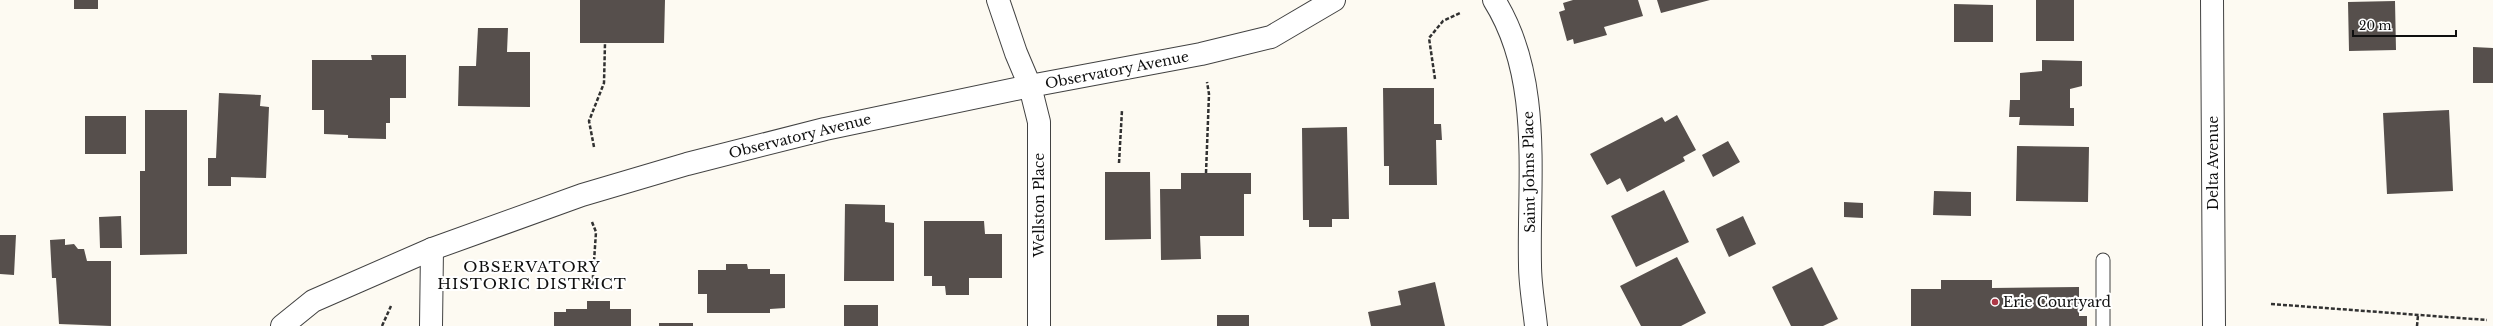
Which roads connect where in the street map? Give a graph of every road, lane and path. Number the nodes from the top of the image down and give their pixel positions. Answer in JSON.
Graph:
{"nodes":[{"id":1,"x":998,"y":0,"type":"edge"},
{"id":2,"x":1334,"y":0,"type":"edge"},
{"id":3,"x":1494,"y":0,"type":"edge"},
{"id":4,"x":2212,"y":0,"type":"edge"},
{"id":5,"x":1460,"y":13,"type":"dead end"},
{"id":6,"x":605,"y":43,"type":"dead end"},
{"id":7,"x":1201,"y":54,"type":"junction"},
{"id":8,"x":1435,"y":79,"type":"dead end"},
{"id":9,"x":1030,"y":86,"type":"junction"},
{"id":10,"x":1122,"y":110,"type":"dead end"},
{"id":11,"x":594,"y":148,"type":"dead end"},
{"id":12,"x":1119,"y":163,"type":"dead end"},
{"id":13,"x":1206,"y":173,"type":"dead end"},
{"id":14,"x":582,"y":195,"type":"junction"},
{"id":15,"x":432,"y":249,"type":"junction"},
{"id":16,"x":2103,"y":260,"type":"dead end"},
{"id":17,"x":592,"y":291,"type":"dead end"},
{"id":18,"x":2272,"y":304,"type":"dead end"},
{"id":19,"x":391,"y":306,"type":"dead end"},
{"id":20,"x":2418,"y":315,"type":"junction"},
{"id":21,"x":2486,"y":320,"type":"dead end"},
{"id":22,"x":282,"y":326,"type":"edge"},
{"id":23,"x":382,"y":326,"type":"edge"},
{"id":24,"x":430,"y":326,"type":"edge"},
{"id":25,"x":1039,"y":326,"type":"edge"},
{"id":26,"x":1536,"y":326,"type":"edge"},
{"id":27,"x":2103,"y":326,"type":"edge"},
{"id":28,"x":2214,"y":326,"type":"edge"},
{"id":29,"x":2417,"y":326,"type":"edge"}],
"edges":[{"from":1,"to":9,"type":"street","name":"Wellston Place"},
{"from":2,"to":7,"type":"street","name":"Observatory Avenue"},
{"from":3,"to":26,"type":"street","name":"Saint Johns Place"},
{"from":4,"to":28,"type":"street","name":"Delta Avenue"},
{"from":5,"to":8,"type":"path"},
{"from":6,"to":11,"type":"path"},
{"from":7,"to":9,"type":"street","name":"Observatory Avenue"},
{"from":7,"to":13,"type":"path"},
{"from":9,"to":14,"type":"street","name":"Observatory Avenue"},
{"from":9,"to":25,"type":"street","name":"Wellston Place"},
{"from":10,"to":12,"type":"path"},
{"from":14,"to":15,"type":"street","name":"Observatory Avenue"},
{"from":14,"to":17,"type":"path"},
{"from":15,"to":22,"type":"street","name":"Observatory Avenue"},
{"from":15,"to":24,"type":"street"},
{"from":16,"to":27,"type":"lane"},
{"from":18,"to":20,"type":"path"},
{"from":19,"to":23,"type":"path"},
{"from":20,"to":21,"type":"path"},
{"from":20,"to":29,"type":"path"}]}
